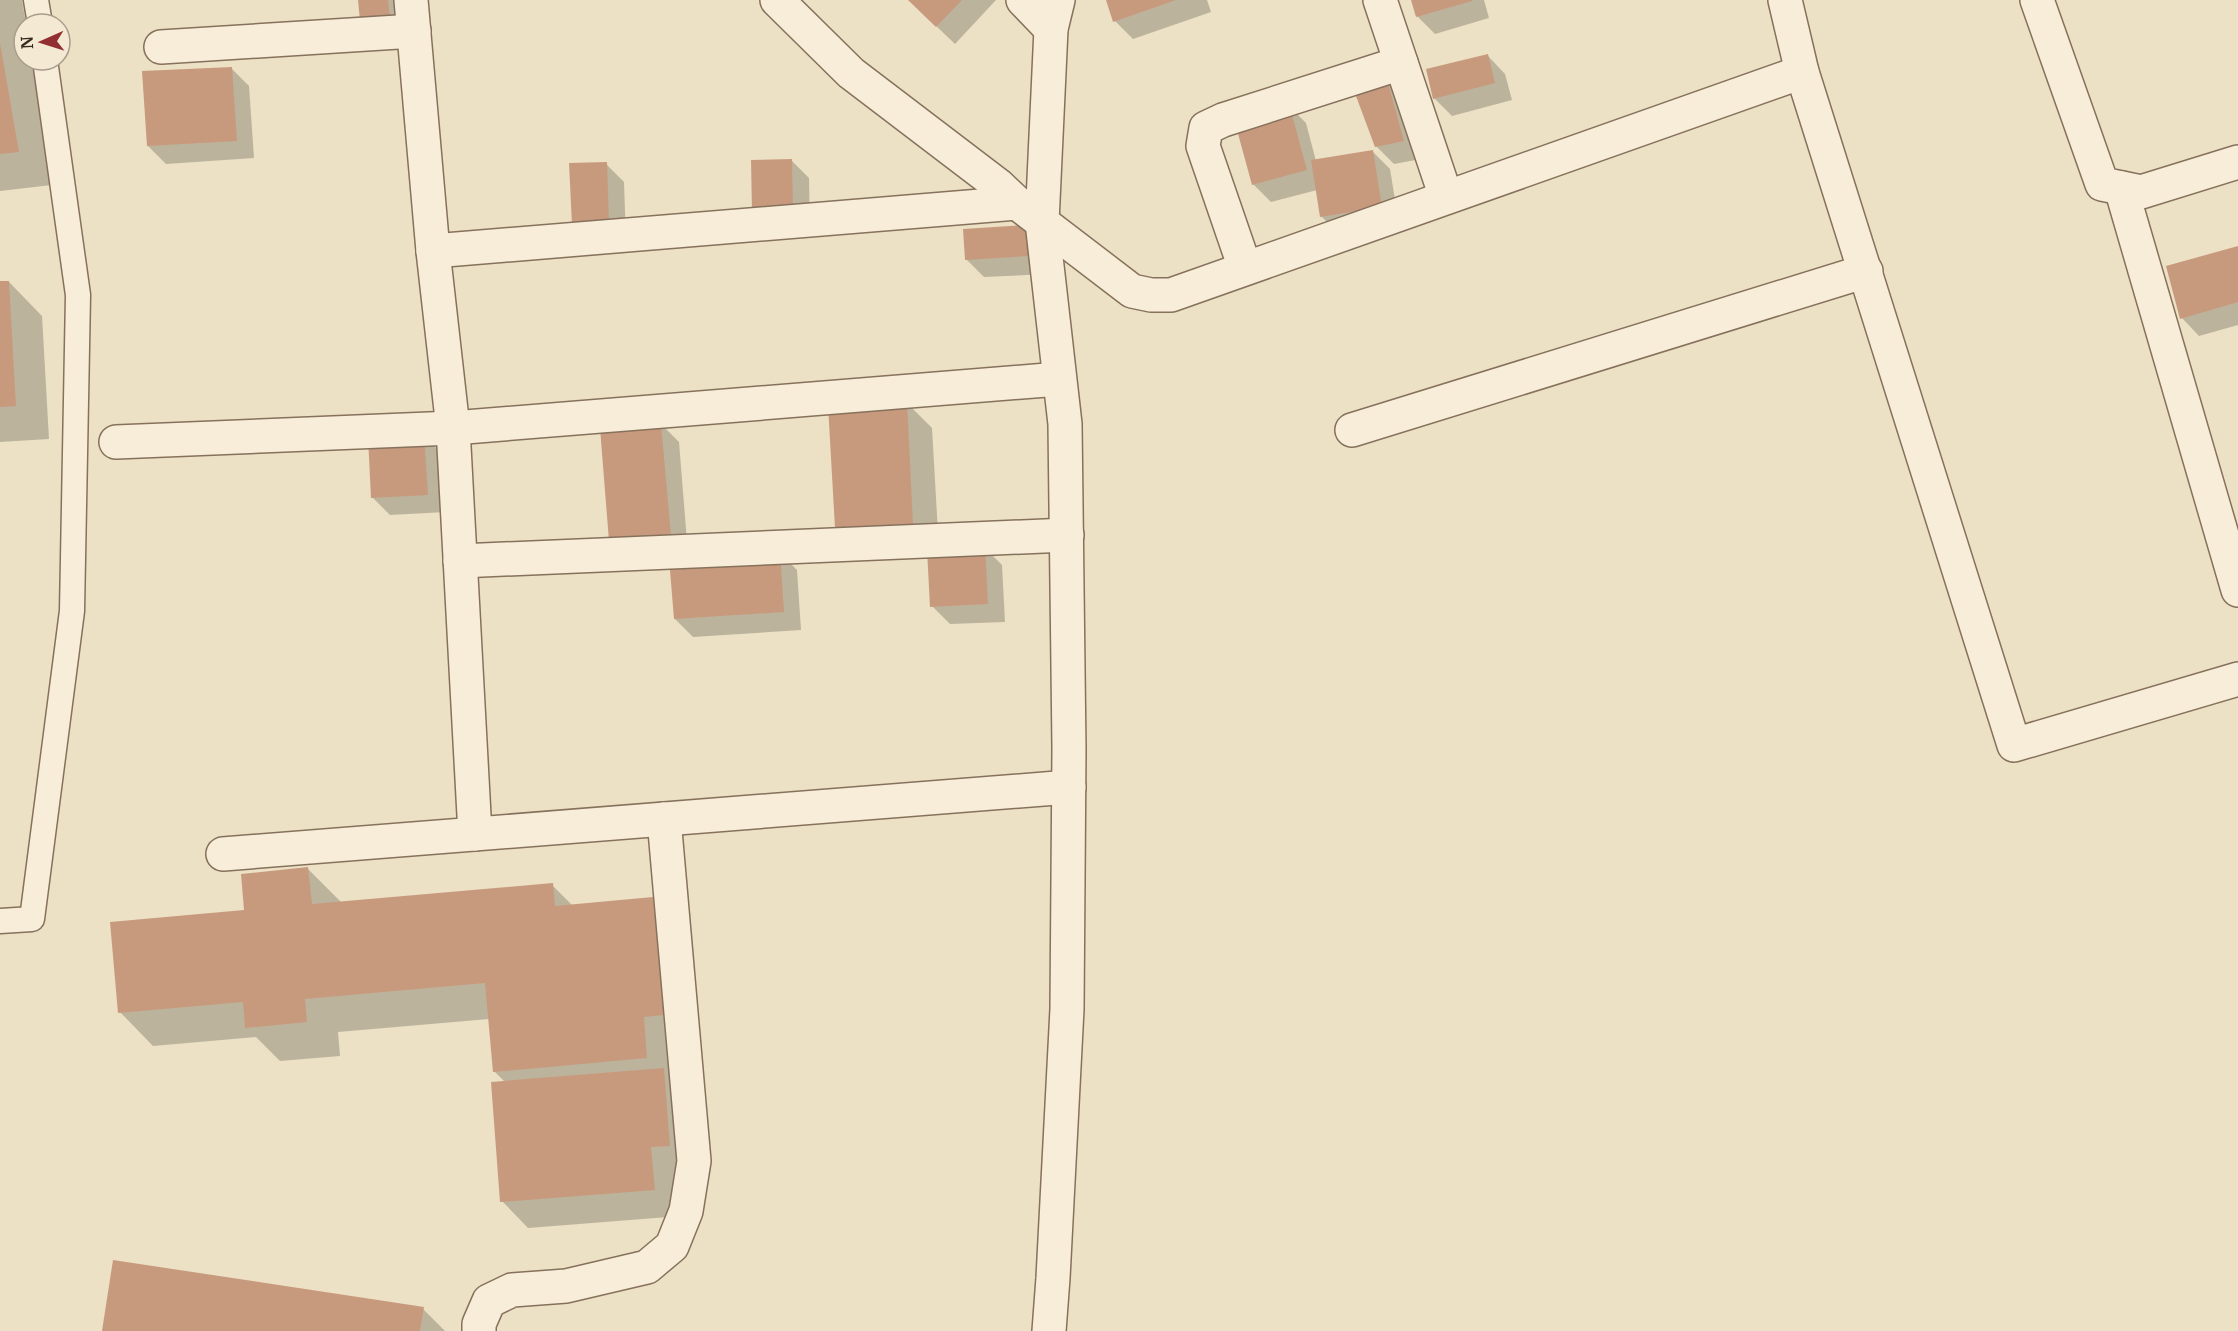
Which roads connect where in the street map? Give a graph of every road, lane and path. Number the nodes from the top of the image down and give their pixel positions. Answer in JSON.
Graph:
{"nodes":[{"id":1,"x":777,"y":0,"type":"edge"},
{"id":2,"x":1023,"y":0,"type":"edge"},
{"id":3,"x":1380,"y":0,"type":"edge"},
{"id":4,"x":1785,"y":0,"type":"edge"},
{"id":5,"x":2037,"y":0,"type":"edge"},
{"id":6,"x":1054,"y":14,"type":"edge"},
{"id":7,"x":413,"y":16,"type":"edge"},
{"id":8,"x":161,"y":47,"type":"dead end"},
{"id":9,"x":1401,"y":63,"type":"junction"},
{"id":10,"x":47,"y":72,"type":"edge"},
{"id":11,"x":1802,"y":72,"type":"junction"},
{"id":12,"x":2238,"y":162,"type":"edge"},
{"id":13,"x":2121,"y":188,"type":"junction"},
{"id":14,"x":1446,"y":197,"type":"junction"},
{"id":15,"x":1029,"y":213,"type":"junction"},
{"id":16,"x":433,"y":251,"type":"junction"},
{"id":17,"x":1245,"y":268,"type":"junction"},
{"id":18,"x":1866,"y":271,"type":"junction"},
{"id":19,"x":1059,"y":379,"type":"junction"},
{"id":20,"x":453,"y":428,"type":"junction"},
{"id":21,"x":1352,"y":430,"type":"dead end"},
{"id":22,"x":116,"y":442,"type":"dead end"},
{"id":23,"x":1067,"y":535,"type":"junction"},
{"id":24,"x":460,"y":561,"type":"junction"},
{"id":25,"x":2238,"y":590,"type":"edge"},
{"id":26,"x":2238,"y":679,"type":"edge"},
{"id":27,"x":1069,"y":786,"type":"junction"},
{"id":28,"x":664,"y":819,"type":"junction"},
{"id":29,"x":475,"y":834,"type":"junction"},
{"id":30,"x":223,"y":854,"type":"dead end"},
{"id":31,"x":0,"y":921,"type":"edge"},
{"id":32,"x":479,"y":1331,"type":"edge"},
{"id":33,"x":1048,"y":1331,"type":"edge"}],
"edges":[{"from":1,"to":15,"type":"street"},
{"from":2,"to":6,"type":"street"},
{"from":3,"to":9,"type":"street"},
{"from":4,"to":11,"type":"street"},
{"from":5,"to":13,"type":"street"},
{"from":6,"to":15,"type":"street"},
{"from":7,"to":8,"type":"street"},
{"from":7,"to":16,"type":"street"},
{"from":9,"to":14,"type":"street"},
{"from":9,"to":17,"type":"street"},
{"from":10,"to":31,"type":"lane"},
{"from":11,"to":14,"type":"street"},
{"from":11,"to":18,"type":"street"},
{"from":12,"to":13,"type":"street"},
{"from":13,"to":25,"type":"street"},
{"from":14,"to":17,"type":"street"},
{"from":15,"to":16,"type":"street"},
{"from":15,"to":17,"type":"street"},
{"from":15,"to":19,"type":"street"},
{"from":16,"to":20,"type":"street"},
{"from":18,"to":21,"type":"street"},
{"from":18,"to":26,"type":"street"},
{"from":19,"to":20,"type":"street"},
{"from":19,"to":23,"type":"street"},
{"from":20,"to":22,"type":"street"},
{"from":20,"to":24,"type":"street"},
{"from":23,"to":24,"type":"street"},
{"from":23,"to":27,"type":"street"},
{"from":24,"to":29,"type":"street"},
{"from":27,"to":28,"type":"street"},
{"from":27,"to":33,"type":"street"},
{"from":28,"to":29,"type":"street"},
{"from":28,"to":32,"type":"street"},
{"from":29,"to":30,"type":"street"}]}
